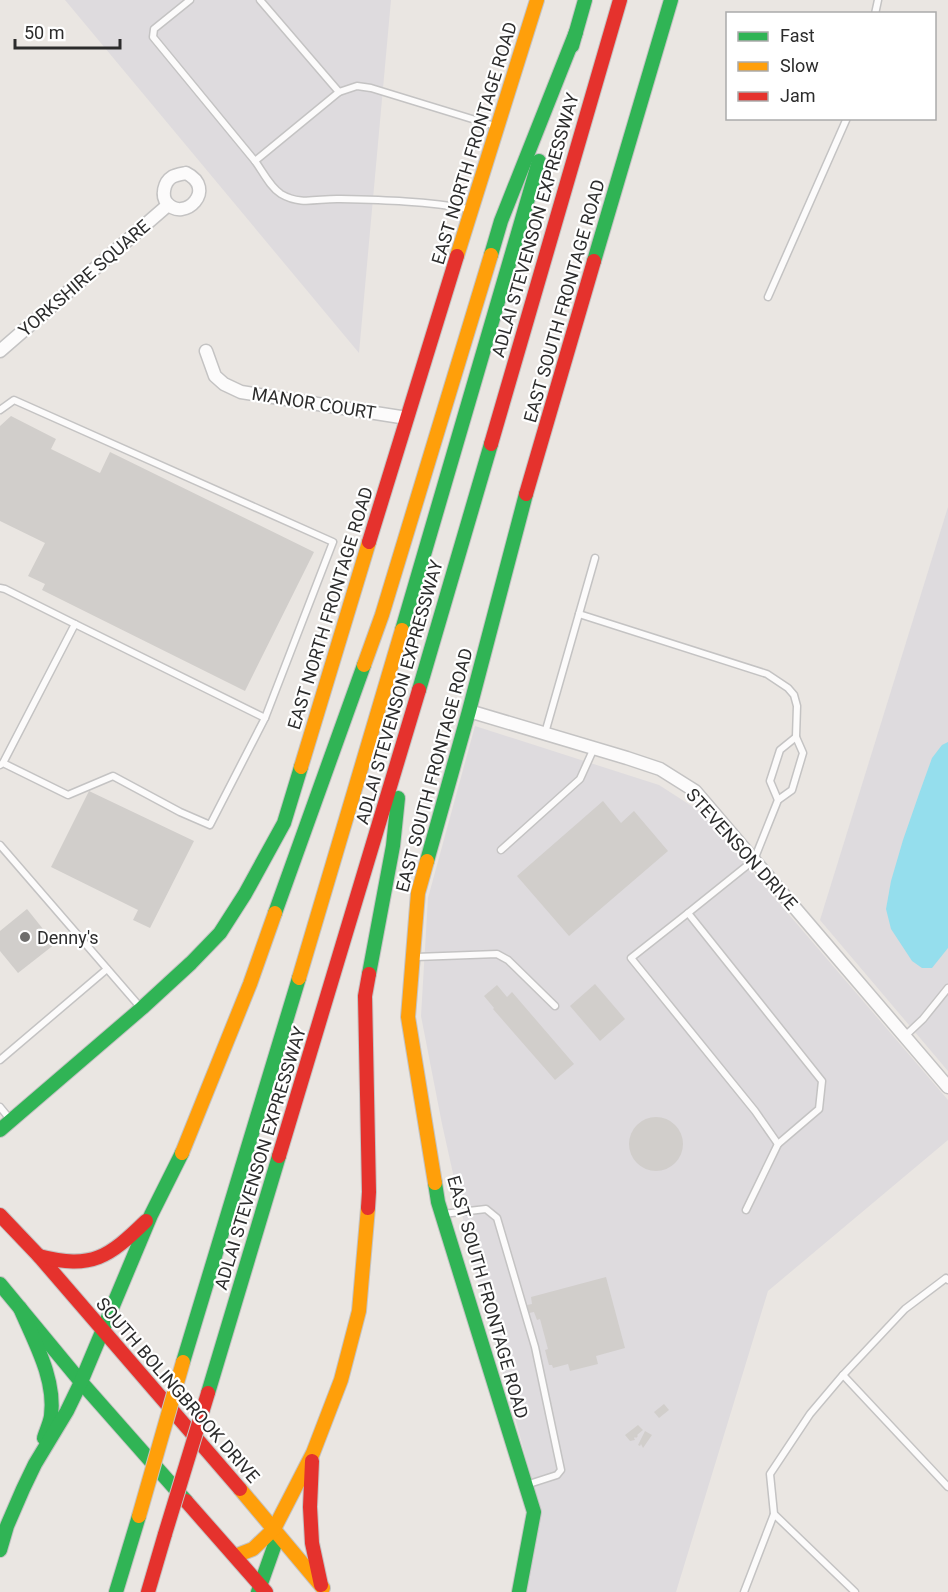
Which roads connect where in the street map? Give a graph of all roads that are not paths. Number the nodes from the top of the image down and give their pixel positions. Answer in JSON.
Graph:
{"nodes":[{"id":1,"x":190,"y":0,"type":"edge"},
{"id":2,"x":260,"y":0,"type":"edge"},
{"id":3,"x":537,"y":0,"type":"edge"},
{"id":4,"x":585,"y":0,"type":"edge"},
{"id":5,"x":620,"y":0,"type":"edge"},
{"id":6,"x":670,"y":0,"type":"edge"},
{"id":7,"x":576,"y":32,"type":"junction"},
{"id":8,"x":339,"y":92,"type":"junction"},
{"id":9,"x":846,"y":120,"type":"edge"},
{"id":10,"x":498,"y":128,"type":"junction"},
{"id":11,"x":255,"y":161,"type":"junction"},
{"id":12,"x":168,"y":205,"type":"dead end"},
{"id":13,"x":472,"y":210,"type":"junction"},
{"id":14,"x":768,"y":297,"type":"dead end"},
{"id":15,"x":0,"y":351,"type":"edge"},
{"id":16,"x":206,"y":351,"type":"dead end"},
{"id":17,"x":0,"y":410,"type":"edge"},
{"id":18,"x":407,"y":418,"type":"junction"},
{"id":19,"x":595,"y":558,"type":"dead end"},
{"id":20,"x":0,"y":588,"type":"edge"},
{"id":21,"x":579,"y":614,"type":"junction"},
{"id":22,"x":75,"y":624,"type":"junction"},
{"id":23,"x":469,"y":711,"type":"junction"},
{"id":24,"x":265,"y":718,"type":"junction"},
{"id":25,"x":544,"y":733,"type":"junction"},
{"id":26,"x":795,"y":737,"type":"junction"},
{"id":27,"x":404,"y":745,"type":"junction"},
{"id":28,"x":595,"y":748,"type":"junction"},
{"id":29,"x":1,"y":764,"type":"edge"},
{"id":30,"x":778,"y":800,"type":"junction"},
{"id":31,"x":0,"y":845,"type":"edge"},
{"id":32,"x":501,"y":850,"type":"dead end"},
{"id":33,"x":754,"y":860,"type":"junction"},
{"id":34,"x":688,"y":913,"type":"junction"},
{"id":35,"x":413,"y":957,"type":"junction"},
{"id":36,"x":107,"y":969,"type":"junction"},
{"id":37,"x":948,"y":988,"type":"edge"},
{"id":38,"x":555,"y":1006,"type":"dead end"},
{"id":39,"x":142,"y":1008,"type":"junction"},
{"id":40,"x":905,"y":1036,"type":"junction"},
{"id":41,"x":0,"y":1060,"type":"edge"},
{"id":42,"x":948,"y":1087,"type":"edge"},
{"id":43,"x":0,"y":1107,"type":"edge"},
{"id":44,"x":5,"y":1125,"type":"edge"},
{"id":45,"x":778,"y":1144,"type":"junction"},
{"id":46,"x":746,"y":1210,"type":"dead end"},
{"id":47,"x":441,"y":1214,"type":"junction"},
{"id":48,"x":0,"y":1215,"type":"edge"},
{"id":49,"x":151,"y":1215,"type":"junction"},
{"id":50,"x":39,"y":1256,"type":"junction"},
{"id":51,"x":948,"y":1280,"type":"edge"},
{"id":52,"x":0,"y":1284,"type":"edge"},
{"id":53,"x":20,"y":1308,"type":"junction"},
{"id":54,"x":103,"y":1332,"type":"junction"},
{"id":55,"x":843,"y":1375,"type":"junction"},
{"id":56,"x":81,"y":1382,"type":"junction"},
{"id":57,"x":313,"y":1453,"type":"junction"},
{"id":58,"x":35,"y":1464,"type":"junction"},
{"id":59,"x":525,"y":1485,"type":"junction"},
{"id":60,"x":948,"y":1487,"type":"edge"},
{"id":61,"x":774,"y":1514,"type":"junction"},
{"id":62,"x":274,"y":1528,"type":"junction"},
{"id":63,"x":0,"y":1550,"type":"edge"},
{"id":64,"x":235,"y":1556,"type":"junction"},
{"id":65,"x":323,"y":1588,"type":"edge"},
{"id":66,"x":261,"y":1590,"type":"edge"},
{"id":67,"x":116,"y":1592,"type":"edge"},
{"id":68,"x":148,"y":1592,"type":"edge"},
{"id":69,"x":519,"y":1592,"type":"edge"},
{"id":70,"x":744,"y":1592,"type":"edge"},
{"id":71,"x":855,"y":1592,"type":"edge"}],
"edges":[{"from":1,"to":11,"type":"lane"},
{"from":2,"to":8,"type":"lane"},
{"from":3,"to":10,"type":"main road","name":"EAST NORTH FRONTAGE ROAD"},
{"from":4,"to":7,"type":"main road","name":"ADLAI STEVENSON EXPRESSWAY"},
{"from":5,"to":27,"type":"main road","name":"ADLAI STEVENSON EXPRESSWAY"},
{"from":6,"to":23,"type":"main road","name":"EAST SOUTH FRONTAGE ROAD"},
{"from":7,"to":49,"type":"main road"},
{"from":7,"to":67,"type":"main road","name":"ADLAI STEVENSON EXPRESSWAY","bridge":true},
{"from":8,"to":10,"type":"lane"},
{"from":8,"to":11,"type":"lane"},
{"from":9,"to":14,"type":"lane"},
{"from":10,"to":13,"type":"main road","name":"EAST NORTH FRONTAGE ROAD"},
{"from":11,"to":13,"type":"lane"},
{"from":12,"to":15,"type":"street","name":"YORKSHIRE SQUARE"},
{"from":13,"to":18,"type":"main road","name":"EAST NORTH FRONTAGE ROAD"},
{"from":16,"to":18,"type":"street","name":"MANOR COURT"},
{"from":17,"to":24,"type":"lane"},
{"from":18,"to":39,"type":"main road","name":"EAST NORTH FRONTAGE ROAD"},
{"from":19,"to":21,"type":"lane"},
{"from":20,"to":22,"type":"lane"},
{"from":21,"to":25,"type":"lane"},
{"from":21,"to":26,"type":"lane"},
{"from":22,"to":24,"type":"lane"},
{"from":22,"to":29,"type":"lane"},
{"from":23,"to":25,"type":"street","name":"STEVENSON DRIVE"},
{"from":23,"to":35,"type":"main road","name":"EAST SOUTH FRONTAGE ROAD"},
{"from":24,"to":29,"type":"lane"},
{"from":25,"to":28,"type":"street","name":"STEVENSON DRIVE"},
{"from":26,"to":30,"type":"lane"},
{"from":26,"to":30,"type":"lane"},
{"from":27,"to":57,"type":"main road"},
{"from":27,"to":68,"type":"main road","name":"ADLAI STEVENSON EXPRESSWAY","bridge":true},
{"from":28,"to":32,"type":"lane"},
{"from":28,"to":33,"type":"street","name":"STEVENSON DRIVE"},
{"from":30,"to":33,"type":"lane"},
{"from":31,"to":36,"type":"lane"},
{"from":33,"to":34,"type":"lane"},
{"from":33,"to":40,"type":"street","name":"STEVENSON DRIVE"},
{"from":34,"to":45,"type":"lane"},
{"from":34,"to":45,"type":"lane"},
{"from":35,"to":38,"type":"lane"},
{"from":35,"to":47,"type":"main road","name":"EAST SOUTH FRONTAGE ROAD"},
{"from":36,"to":39,"type":"lane"},
{"from":36,"to":41,"type":"lane"},
{"from":37,"to":40,"type":"lane"},
{"from":39,"to":44,"type":"main road","name":"EAST NORTH FRONTAGE ROAD"},
{"from":40,"to":42,"type":"street","name":"STEVENSON DRIVE"},
{"from":43,"to":44,"type":"lane"},
{"from":45,"to":46,"type":"lane"},
{"from":47,"to":59,"type":"main road","name":"EAST SOUTH FRONTAGE ROAD"},
{"from":47,"to":59,"type":"lane"},
{"from":48,"to":50,"type":"main road","name":"SOUTH BOLINGBROOK DRIVE"},
{"from":49,"to":50,"type":"main road"},
{"from":49,"to":54,"type":"main road"},
{"from":50,"to":54,"type":"main road","name":"SOUTH BOLINGBROOK DRIVE"},
{"from":51,"to":55,"type":"lane"},
{"from":52,"to":53,"type":"main road"},
{"from":53,"to":56,"type":"main road"},
{"from":53,"to":58,"type":"main road"},
{"from":54,"to":56,"type":"main road"},
{"from":54,"to":62,"type":"main road","name":"SOUTH BOLINGBROOK DRIVE"},
{"from":55,"to":60,"type":"lane"},
{"from":55,"to":61,"type":"lane"},
{"from":56,"to":58,"type":"main road"},
{"from":56,"to":64,"type":"main road"},
{"from":57,"to":62,"type":"main road"},
{"from":57,"to":65,"type":"main road"},
{"from":58,"to":63,"type":"main road"},
{"from":59,"to":69,"type":"main road","name":"EAST SOUTH FRONTAGE ROAD"},
{"from":61,"to":70,"type":"lane"},
{"from":61,"to":71,"type":"lane"},
{"from":62,"to":64,"type":"main road"},
{"from":62,"to":65,"type":"main road","name":"SOUTH BOLINGBROOK DRIVE"},
{"from":62,"to":66,"type":"main road"},
{"from":64,"to":66,"type":"main road"}]}
